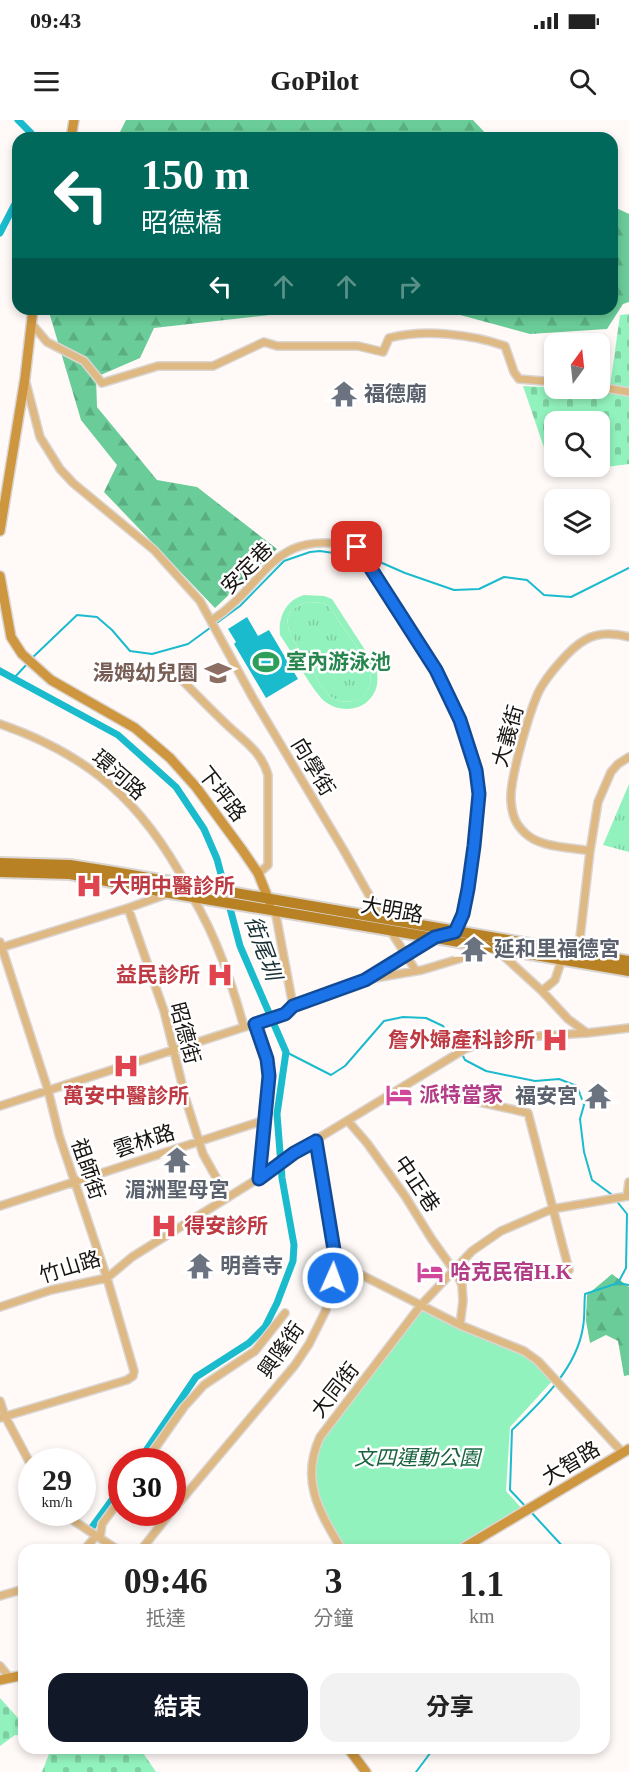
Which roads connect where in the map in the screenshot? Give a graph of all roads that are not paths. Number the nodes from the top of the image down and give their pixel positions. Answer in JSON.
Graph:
{"nodes":[{"id":1,"x":32,"y":315,"type":"edge"},
{"id":2,"x":31,"y":322,"type":"junction"},
{"id":3,"x":25,"y":378,"type":"junction"},
{"id":4,"x":544,"y":381,"type":"edge"},
{"id":5,"x":610,"y":389,"type":"edge"},
{"id":6,"x":629,"y":392,"type":"edge"},
{"id":7,"x":0,"y":531,"type":"edge"},
{"id":8,"x":0,"y":576,"type":"edge"},
{"id":9,"x":212,"y":621,"type":"junction"},
{"id":10,"x":629,"y":637,"type":"edge"},
{"id":11,"x":171,"y":669,"type":"dead end"},
{"id":12,"x":0,"y":724,"type":"edge"},
{"id":13,"x":629,"y":757,"type":"edge"},
{"id":14,"x":590,"y":851,"type":"junction"},
{"id":15,"x":0,"y":863,"type":"edge"},
{"id":16,"x":0,"y":872,"type":"edge"},
{"id":17,"x":258,"y":874,"type":"junction"},
{"id":18,"x":186,"y":885,"type":"junction"},
{"id":19,"x":170,"y":893,"type":"junction"},
{"id":20,"x":193,"y":897,"type":"junction"},
{"id":21,"x":268,"y":899,"type":"junction"},
{"id":22,"x":255,"y":902,"type":"junction"},
{"id":23,"x":128,"y":908,"type":"junction"},
{"id":24,"x":275,"y":910,"type":"junction"},
{"id":25,"x":382,"y":919,"type":"junction"},
{"id":26,"x":390,"y":930,"type":"junction"},
{"id":27,"x":455,"y":932,"type":"junction"},
{"id":28,"x":435,"y":937,"type":"junction"},
{"id":29,"x":496,"y":944,"type":"junction"},
{"id":30,"x":1,"y":946,"type":"edge"},
{"id":31,"x":408,"y":956,"type":"junction"},
{"id":32,"x":578,"y":958,"type":"junction"},
{"id":33,"x":562,"y":959,"type":"junction"},
{"id":34,"x":629,"y":961,"type":"edge"},
{"id":35,"x":416,"y":971,"type":"junction"},
{"id":36,"x":629,"y":971,"type":"edge"},
{"id":37,"x":365,"y":980,"type":"junction"},
{"id":38,"x":542,"y":992,"type":"junction"},
{"id":39,"x":293,"y":1006,"type":"junction"},
{"id":40,"x":255,"y":1024,"type":"junction"},
{"id":41,"x":244,"y":1027,"type":"junction"},
{"id":42,"x":629,"y":1028,"type":"edge"},
{"id":43,"x":587,"y":1033,"type":"junction"},
{"id":44,"x":174,"y":1050,"type":"junction"},
{"id":45,"x":48,"y":1090,"type":"junction"},
{"id":46,"x":457,"y":1097,"type":"dead end"},
{"id":47,"x":0,"y":1106,"type":"edge"},
{"id":48,"x":265,"y":1120,"type":"junction"},
{"id":49,"x":348,"y":1121,"type":"junction"},
{"id":50,"x":200,"y":1140,"type":"junction"},
{"id":51,"x":316,"y":1141,"type":"junction"},
{"id":52,"x":259,"y":1179,"type":"junction"},
{"id":53,"x":75,"y":1182,"type":"junction"},
{"id":54,"x":629,"y":1182,"type":"edge"},
{"id":55,"x":626,"y":1196,"type":"edge"},
{"id":56,"x":227,"y":1197,"type":"junction"},
{"id":57,"x":0,"y":1206,"type":"edge"},
{"id":58,"x":552,"y":1209,"type":"junction"},
{"id":59,"x":336,"y":1262,"type":"junction"},
{"id":60,"x":454,"y":1270,"type":"junction"},
{"id":61,"x":570,"y":1270,"type":"dead end"},
{"id":62,"x":107,"y":1278,"type":"junction"},
{"id":63,"x":421,"y":1305,"type":"junction"},
{"id":64,"x":0,"y":1306,"type":"edge"},
{"id":65,"x":285,"y":1313,"type":"dead end"},
{"id":66,"x":460,"y":1325,"type":"junction"},
{"id":67,"x":0,"y":1401,"type":"edge"},
{"id":68,"x":2,"y":1417,"type":"edge"},
{"id":69,"x":21,"y":1448,"type":"edge"},
{"id":70,"x":155,"y":1448,"type":"edge"},
{"id":71,"x":627,"y":1453,"type":"edge"},
{"id":72,"x":186,"y":1495,"type":"edge"},
{"id":73,"x":108,"y":1516,"type":"edge"},
{"id":74,"x":82,"y":1526,"type":"edge"},
{"id":75,"x":160,"y":1526,"type":"edge"},
{"id":76,"x":98,"y":1537,"type":"junction"},
{"id":77,"x":90,"y":1544,"type":"edge"},
{"id":78,"x":109,"y":1544,"type":"edge"},
{"id":79,"x":146,"y":1544,"type":"edge"},
{"id":80,"x":338,"y":1544,"type":"edge"},
{"id":81,"x":470,"y":1544,"type":"edge"},
{"id":82,"x":18,"y":1591,"type":"edge"},
{"id":83,"x":0,"y":1596,"type":"edge"},
{"id":84,"x":0,"y":1666,"type":"edge"},
{"id":85,"x":4,"y":1678,"type":"edge"},
{"id":86,"x":352,"y":1754,"type":"edge"},
{"id":87,"x":366,"y":1772,"type":"edge"}],
"edges":[{"from":1,"to":2,"type":"street"},
{"from":2,"to":3,"type":"street"},
{"from":2,"to":4,"type":"street"},
{"from":3,"to":7,"type":"street"},
{"from":3,"to":9,"type":"street"},
{"from":5,"to":6,"type":"street"},
{"from":8,"to":17,"type":"street","name":"下坪路"},
{"from":9,"to":25,"type":"street","name":"向學街"},
{"from":9,"to":27,"type":"street","name":"安定巷"},
{"from":10,"to":14,"type":"street","name":"大義街"},
{"from":11,"to":17,"type":"street"},
{"from":12,"to":18,"type":"street","name":"環河路"},
{"from":13,"to":14,"type":"street"},
{"from":14,"to":32,"type":"street"},
{"from":15,"to":18,"type":"main road"},
{"from":16,"to":19,"type":"main road"},
{"from":17,"to":21,"type":"street","name":"下坪路"},
{"from":18,"to":19,"type":"street"},
{"from":18,"to":20,"type":"street","name":"環河路"},
{"from":18,"to":22,"type":"main road"},
{"from":19,"to":20,"type":"main road"},
{"from":19,"to":23,"type":"street"},
{"from":20,"to":22,"type":"main road"},
{"from":20,"to":41,"type":"street","name":"環河路"},
{"from":21,"to":22,"type":"main road","name":"大明路"},
{"from":21,"to":24,"type":"street","name":"下坪路"},
{"from":21,"to":25,"type":"main road","name":"大明路"},
{"from":22,"to":24,"type":"main road","name":"大明路"},
{"from":23,"to":30,"type":"street"},
{"from":23,"to":44,"type":"street","name":"昭德街"},
{"from":24,"to":26,"type":"main road","name":"大明路"},
{"from":24,"to":39,"type":"street","name":"下坪路"},
{"from":25,"to":27,"type":"main road","name":"大明路"},
{"from":26,"to":28,"type":"main road","name":"大明路"},
{"from":26,"to":31,"type":"street"},
{"from":27,"to":28,"type":"street"},
{"from":27,"to":29,"type":"main road","name":"大明路"},
{"from":28,"to":29,"type":"main road","name":"大明路"},
{"from":28,"to":31,"type":"street"},
{"from":29,"to":32,"type":"main road","name":"大明路"},
{"from":29,"to":33,"type":"main road","name":"大明路"},
{"from":29,"to":35,"type":"street"},
{"from":29,"to":38,"type":"street"},
{"from":30,"to":45,"type":"street","name":"祖師街"},
{"from":31,"to":35,"type":"street"},
{"from":31,"to":37,"type":"street"},
{"from":32,"to":33,"type":"main road","name":"大明路"},
{"from":32,"to":34,"type":"main road","name":"大明路"},
{"from":32,"to":36,"type":"main road","name":"大明路"},
{"from":33,"to":38,"type":"street"},
{"from":35,"to":37,"type":"street"},
{"from":37,"to":39,"type":"street"},
{"from":38,"to":43,"type":"street"},
{"from":39,"to":40,"type":"street"},
{"from":40,"to":41,"type":"street"},
{"from":40,"to":48,"type":"street"},
{"from":41,"to":44,"type":"street"},
{"from":42,"to":43,"type":"street"},
{"from":43,"to":49,"type":"street"},
{"from":44,"to":45,"type":"street"},
{"from":44,"to":50,"type":"street","name":"昭德街"},
{"from":45,"to":47,"type":"street"},
{"from":45,"to":53,"type":"street","name":"祖師街"},
{"from":46,"to":58,"type":"street"},
{"from":48,"to":50,"type":"street","name":"雲林路"},
{"from":48,"to":52,"type":"street"},
{"from":49,"to":51,"type":"street"},
{"from":49,"to":60,"type":"street","name":"中正巷"},
{"from":50,"to":53,"type":"street","name":"雲林路"},
{"from":50,"to":56,"type":"street","name":"昭德街"},
{"from":51,"to":52,"type":"street","name":"竹山路"},
{"from":51,"to":59,"type":"street","name":"興隆街"},
{"from":52,"to":56,"type":"street","name":"竹山路"},
{"from":53,"to":57,"type":"street","name":"雲林路"},
{"from":53,"to":62,"type":"street","name":"祖師街"},
{"from":54,"to":55,"type":"street"},
{"from":55,"to":58,"type":"street"},
{"from":56,"to":62,"type":"street","name":"竹山路"},
{"from":58,"to":60,"type":"street"},
{"from":58,"to":61,"type":"street"},
{"from":59,"to":63,"type":"street"},
{"from":59,"to":72,"type":"street","name":"興隆街"},
{"from":60,"to":63,"type":"street","name":"大同街"},
{"from":60,"to":66,"type":"street","name":"中正巷"},
{"from":62,"to":64,"type":"street","name":"竹山路"},
{"from":62,"to":68,"type":"street","name":"祖師街"},
{"from":63,"to":66,"type":"street"},
{"from":63,"to":80,"type":"street","name":"大同街"},
{"from":65,"to":70,"type":"street"},
{"from":66,"to":71,"type":"street"},
{"from":67,"to":68,"type":"street"},
{"from":68,"to":69,"type":"street"},
{"from":71,"to":81,"type":"street","name":"大智路"},
{"from":73,"to":76,"type":"street"},
{"from":74,"to":76,"type":"street"},
{"from":75,"to":79,"type":"street","name":"興隆街"},
{"from":76,"to":77,"type":"street"},
{"from":76,"to":78,"type":"street"},
{"from":82,"to":83,"type":"street"},
{"from":84,"to":85,"type":"street"},
{"from":86,"to":87,"type":"street"}]}
